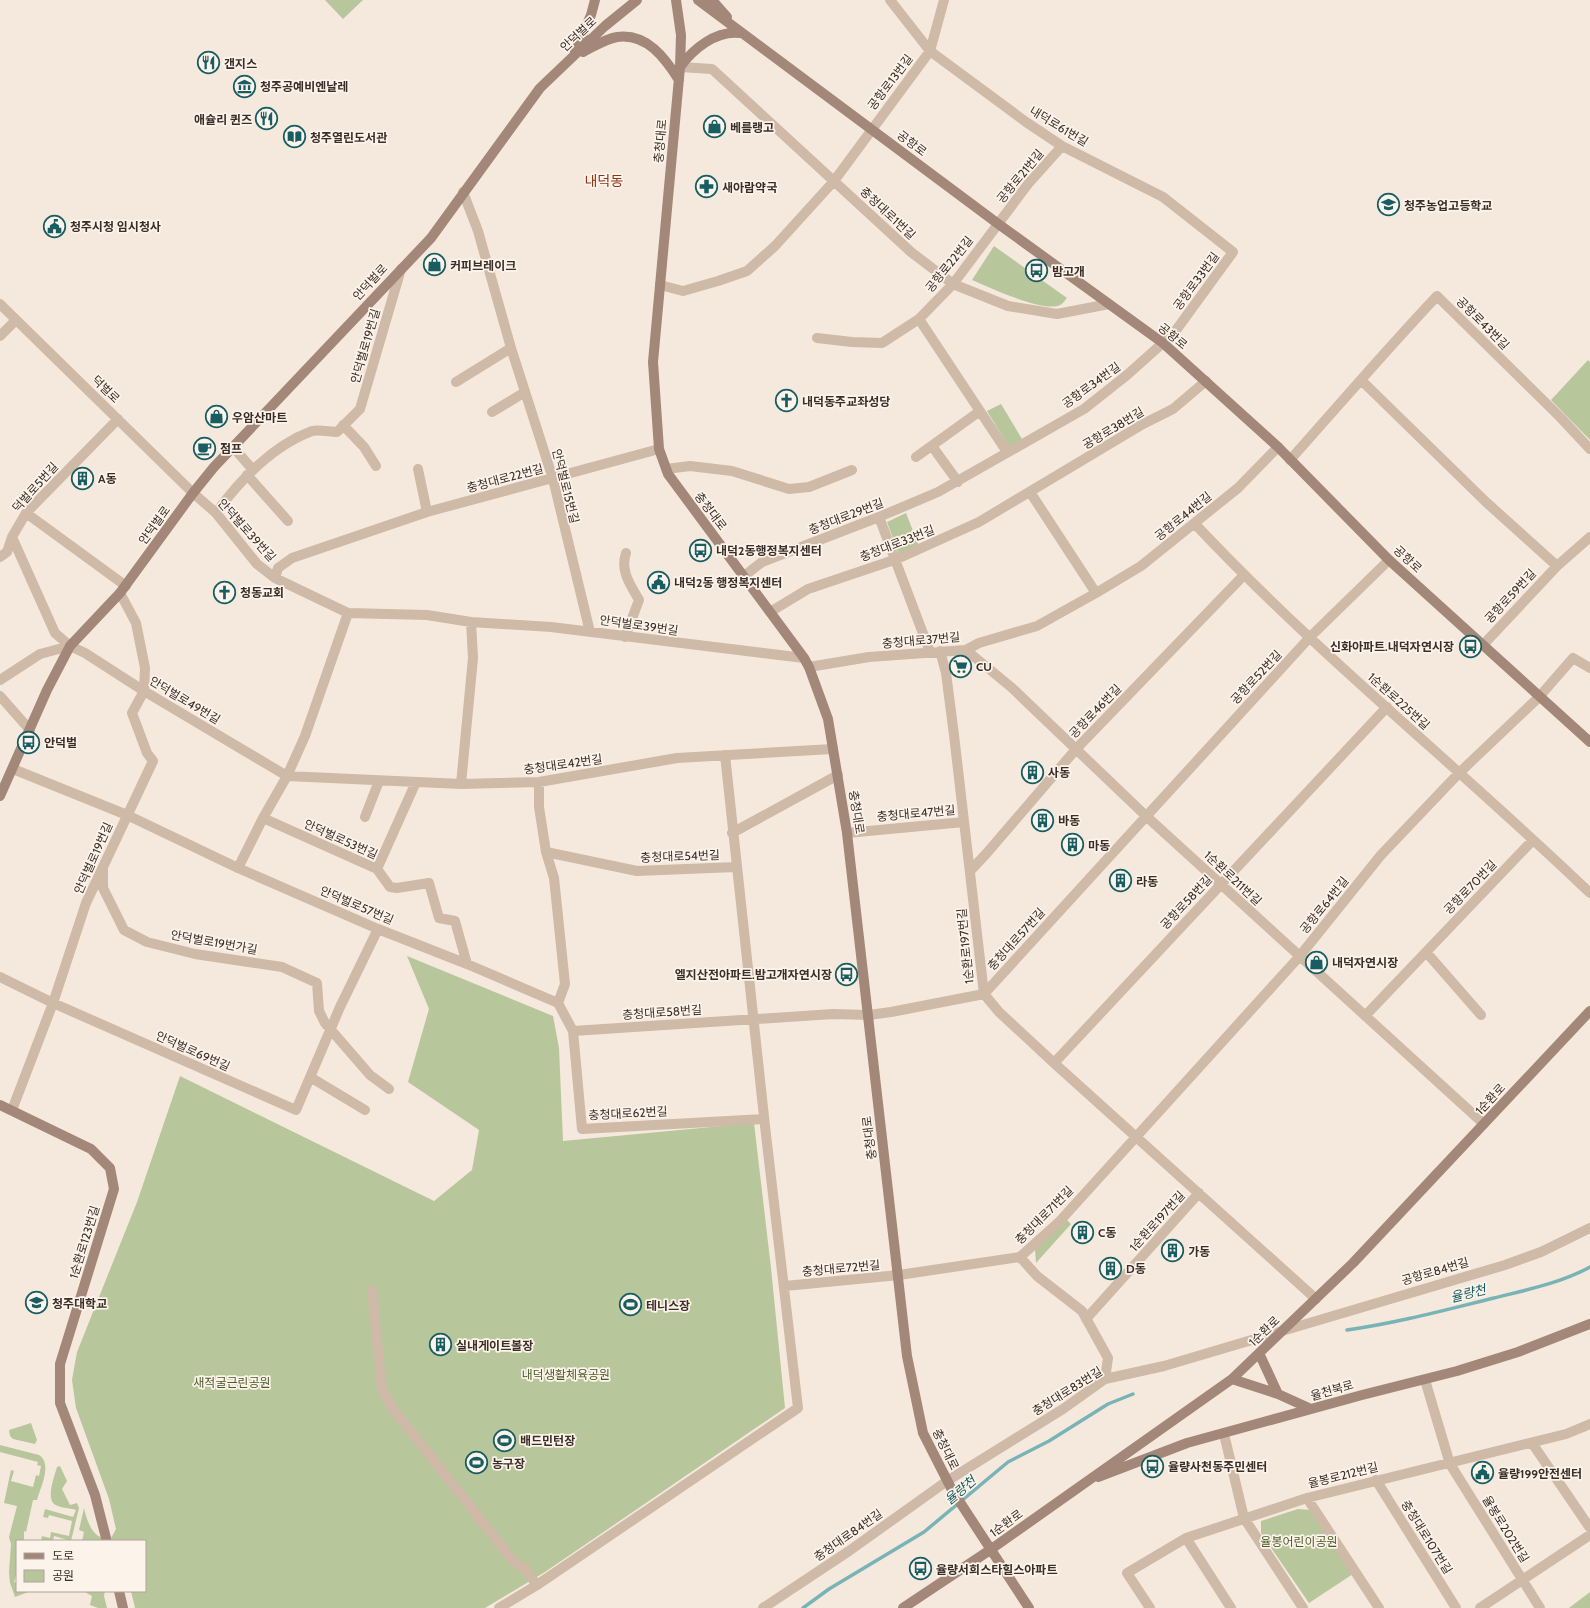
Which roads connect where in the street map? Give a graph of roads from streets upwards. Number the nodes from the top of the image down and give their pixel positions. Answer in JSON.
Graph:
{"nodes":[{"id":1,"x":595,"y":0,"type":"edge"},
{"id":2,"x":637,"y":0,"type":"edge"},
{"id":3,"x":676,"y":0,"type":"edge"},
{"id":4,"x":698,"y":0,"type":"edge"},
{"id":5,"x":712,"y":0,"type":"edge"},
{"id":6,"x":890,"y":0,"type":"edge"},
{"id":7,"x":944,"y":0,"type":"edge"},
{"id":8,"x":740,"y":33,"type":"junction"},
{"id":9,"x":930,"y":51,"type":"junction"},
{"id":10,"x":572,"y":58,"type":"junction"},
{"id":11,"x":680,"y":67,"type":"junction"},
{"id":12,"x":679,"y":80,"type":"junction"},
{"id":13,"x":872,"y":129,"type":"junction"},
{"id":14,"x":1062,"y":146,"type":"junction"},
{"id":15,"x":834,"y":181,"type":"junction"},
{"id":16,"x":463,"y":192,"type":"junction"},
{"id":17,"x":997,"y":223,"type":"junction"},
{"id":18,"x":1233,"y":252,"type":"joint"},
{"id":19,"x":401,"y":268,"type":"junction"},
{"id":20,"x":953,"y":284,"type":"junction"},
{"id":21,"x":660,"y":285,"type":"junction"},
{"id":22,"x":0,"y":304,"type":"edge"},
{"id":23,"x":1109,"y":304,"type":"junction"},
{"id":24,"x":919,"y":319,"type":"junction"},
{"id":25,"x":16,"y":320,"type":"junction"},
{"id":26,"x":0,"y":336,"type":"edge"},
{"id":27,"x":817,"y":338,"type":"dead end"},
{"id":28,"x":1163,"y":343,"type":"junction"},
{"id":29,"x":511,"y":348,"type":"junction"},
{"id":30,"x":1361,"y":380,"type":"junction"},
{"id":31,"x":1206,"y":381,"type":"junction"},
{"id":32,"x":456,"y":382,"type":"dead end"},
{"id":33,"x":525,"y":392,"type":"junction"},
{"id":34,"x":980,"y":411,"type":"junction"},
{"id":35,"x":492,"y":412,"type":"dead end"},
{"id":36,"x":118,"y":419,"type":"junction"},
{"id":37,"x":343,"y":425,"type":"junction"},
{"id":38,"x":932,"y":446,"type":"junction"},
{"id":39,"x":233,"y":447,"type":"junction"},
{"id":40,"x":1278,"y":447,"type":"junction"},
{"id":41,"x":659,"y":449,"type":"junction"},
{"id":42,"x":1590,"y":449,"type":"edge"},
{"id":43,"x":1007,"y":452,"type":"junction"},
{"id":44,"x":916,"y":457,"type":"dead end"},
{"id":45,"x":1290,"y":460,"type":"junction"},
{"id":46,"x":376,"y":466,"type":"dead end"},
{"id":47,"x":418,"y":469,"type":"dead end"},
{"id":48,"x":666,"y":469,"type":"junction"},
{"id":49,"x":852,"y":470,"type":"dead end"},
{"id":50,"x":250,"y":472,"type":"junction"},
{"id":51,"x":553,"y":479,"type":"junction"},
{"id":52,"x":958,"y":482,"type":"junction"},
{"id":53,"x":1030,"y":492,"type":"junction"},
{"id":54,"x":193,"y":493,"type":"junction"},
{"id":55,"x":427,"y":512,"type":"junction"},
{"id":56,"x":26,"y":513,"type":"junction"},
{"id":57,"x":216,"y":513,"type":"junction"},
{"id":58,"x":879,"y":517,"type":"junction"},
{"id":59,"x":288,"y":521,"type":"dead end"},
{"id":60,"x":1195,"y":524,"type":"junction"},
{"id":61,"x":12,"y":537,"type":"junction"},
{"id":62,"x":1590,"y":537,"type":"edge"},
{"id":63,"x":626,"y":553,"type":"dead end"},
{"id":64,"x":0,"y":557,"type":"edge"},
{"id":65,"x":897,"y":559,"type":"junction"},
{"id":66,"x":1389,"y":560,"type":"junction"},
{"id":67,"x":1557,"y":566,"type":"junction"},
{"id":68,"x":1244,"y":575,"type":"junction"},
{"id":69,"x":744,"y":576,"type":"junction"},
{"id":70,"x":275,"y":578,"type":"junction"},
{"id":71,"x":123,"y":590,"type":"junction"},
{"id":72,"x":1096,"y":594,"type":"junction"},
{"id":73,"x":770,"y":612,"type":"junction"},
{"id":74,"x":348,"y":613,"type":"junction"},
{"id":75,"x":470,"y":622,"type":"junction"},
{"id":76,"x":590,"y":632,"type":"junction"},
{"id":77,"x":1310,"y":637,"type":"junction"},
{"id":78,"x":625,"y":638,"type":"junction"},
{"id":79,"x":1483,"y":645,"type":"junction"},
{"id":80,"x":70,"y":646,"type":"junction"},
{"id":81,"x":966,"y":650,"type":"junction"},
{"id":82,"x":935,"y":651,"type":"junction"},
{"id":83,"x":804,"y":658,"type":"junction"},
{"id":84,"x":809,"y":667,"type":"junction"},
{"id":85,"x":1590,"y":668,"type":"edge"},
{"id":86,"x":0,"y":680,"type":"edge"},
{"id":87,"x":144,"y":691,"type":"junction"},
{"id":88,"x":0,"y":696,"type":"edge"},
{"id":89,"x":1539,"y":697,"type":"junction"},
{"id":90,"x":1387,"y":707,"type":"junction"},
{"id":91,"x":30,"y":730,"type":"junction"},
{"id":92,"x":1590,"y":742,"type":"edge"},
{"id":93,"x":833,"y":748,"type":"junction"},
{"id":94,"x":1077,"y":748,"type":"junction"},
{"id":95,"x":725,"y":755,"type":"junction"},
{"id":96,"x":13,"y":769,"type":"junction"},
{"id":97,"x":1459,"y":773,"type":"junction"},
{"id":98,"x":838,"y":775,"type":"junction"},
{"id":99,"x":287,"y":776,"type":"junction"},
{"id":100,"x":379,"y":781,"type":"junction"},
{"id":101,"x":416,"y":782,"type":"junction"},
{"id":102,"x":538,"y":782,"type":"junction"},
{"id":103,"x":461,"y":784,"type":"junction"},
{"id":104,"x":0,"y":796,"type":"edge"},
{"id":105,"x":127,"y":815,"type":"junction"},
{"id":106,"x":1146,"y":816,"type":"junction"},
{"id":107,"x":365,"y":817,"type":"dead end"},
{"id":108,"x":263,"y":818,"type":"junction"},
{"id":109,"x":964,"y":822,"type":"junction"},
{"id":110,"x":732,"y":833,"type":"junction"},
{"id":111,"x":848,"y":833,"type":"junction"},
{"id":112,"x":1533,"y":840,"type":"junction"},
{"id":113,"x":546,"y":852,"type":"junction"},
{"id":114,"x":103,"y":866,"type":"junction"},
{"id":115,"x":736,"y":867,"type":"junction"},
{"id":116,"x":238,"y":868,"type":"junction"},
{"id":117,"x":377,"y":869,"type":"junction"},
{"id":118,"x":970,"y":871,"type":"junction"},
{"id":119,"x":1221,"y":884,"type":"junction"},
{"id":120,"x":1590,"y":893,"type":"edge"},
{"id":121,"x":378,"y":929,"type":"junction"},
{"id":122,"x":1426,"y":952,"type":"junction"},
{"id":123,"x":1299,"y":957,"type":"junction"},
{"id":124,"x":467,"y":964,"type":"junction"},
{"id":125,"x":0,"y":977,"type":"edge"},
{"id":126,"x":984,"y":994,"type":"junction"},
{"id":127,"x":54,"y":1003,"type":"junction"},
{"id":128,"x":558,"y":1003,"type":"junction"},
{"id":129,"x":1590,"y":1011,"type":"edge"},
{"id":130,"x":869,"y":1015,"type":"junction"},
{"id":131,"x":1481,"y":1015,"type":"dead end"},
{"id":132,"x":1365,"y":1016,"type":"junction"},
{"id":133,"x":753,"y":1019,"type":"junction"},
{"id":134,"x":332,"y":1029,"type":"junction"},
{"id":135,"x":573,"y":1031,"type":"junction"},
{"id":136,"x":1054,"y":1063,"type":"junction"},
{"id":137,"x":310,"y":1077,"type":"junction"},
{"id":138,"x":389,"y":1089,"type":"dead end"},
{"id":139,"x":0,"y":1105,"type":"edge"},
{"id":140,"x":12,"y":1110,"type":"junction"},
{"id":141,"x":365,"y":1110,"type":"dead end"},
{"id":142,"x":764,"y":1119,"type":"junction"},
{"id":143,"x":1484,"y":1124,"type":"junction"},
{"id":144,"x":1136,"y":1136,"type":"junction"},
{"id":145,"x":1199,"y":1194,"type":"junction"},
{"id":146,"x":1590,"y":1228,"type":"edge"},
{"id":147,"x":1020,"y":1257,"type":"junction"},
{"id":148,"x":899,"y":1275,"type":"junction"},
{"id":149,"x":785,"y":1286,"type":"junction"},
{"id":150,"x":372,"y":1290,"type":"dead end"},
{"id":151,"x":1316,"y":1299,"type":"junction"},
{"id":152,"x":1086,"y":1319,"type":"junction"},
{"id":153,"x":1590,"y":1324,"type":"edge"},
{"id":154,"x":1283,"y":1330,"type":"junction"},
{"id":155,"x":1259,"y":1353,"type":"junction"},
{"id":156,"x":1105,"y":1379,"type":"junction"},
{"id":157,"x":1232,"y":1379,"type":"junction"},
{"id":158,"x":1425,"y":1380,"type":"junction"},
{"id":159,"x":1278,"y":1394,"type":"junction"},
{"id":160,"x":1311,"y":1409,"type":"junction"},
{"id":161,"x":1590,"y":1424,"type":"edge"},
{"id":162,"x":1224,"y":1434,"type":"junction"},
{"id":163,"x":1532,"y":1443,"type":"junction"},
{"id":164,"x":1450,"y":1464,"type":"junction"},
{"id":165,"x":1376,"y":1480,"type":"junction"},
{"id":166,"x":947,"y":1481,"type":"junction"},
{"id":167,"x":1083,"y":1483,"type":"junction"},
{"id":168,"x":1307,"y":1498,"type":"junction"},
{"id":169,"x":1244,"y":1518,"type":"junction"},
{"id":170,"x":1590,"y":1528,"type":"edge"},
{"id":171,"x":1590,"y":1535,"type":"edge"},
{"id":172,"x":106,"y":1538,"type":"dead end"},
{"id":173,"x":1186,"y":1538,"type":"junction"},
{"id":174,"x":990,"y":1550,"type":"junction"},
{"id":175,"x":1522,"y":1579,"type":"junction"},
{"id":176,"x":537,"y":1585,"type":"junction"},
{"id":177,"x":119,"y":1592,"type":"edge"},
{"id":178,"x":123,"y":1608,"type":"edge"},
{"id":179,"x":499,"y":1608,"type":"edge"},
{"id":180,"x":763,"y":1608,"type":"edge"},
{"id":181,"x":903,"y":1608,"type":"edge"},
{"id":182,"x":1029,"y":1608,"type":"edge"},
{"id":183,"x":1150,"y":1608,"type":"edge"},
{"id":184,"x":1231,"y":1608,"type":"edge"},
{"id":185,"x":1303,"y":1608,"type":"edge"},
{"id":186,"x":1379,"y":1608,"type":"edge"},
{"id":187,"x":1456,"y":1608,"type":"edge"},
{"id":188,"x":1480,"y":1608,"type":"edge"},
{"id":189,"x":1540,"y":1608,"type":"edge"}],
"edges":[{"from":1,"to":10,"type":"street"},
{"from":2,"to":10,"type":"street","name":"안덕벌로"},
{"from":3,"to":11,"type":"street","name":"충청대로"},
{"from":4,"to":8,"type":"street","name":"공항로"},
{"from":5,"to":8,"type":"street"},
{"from":6,"to":9,"type":"street","name":"내덕로61번길"},
{"from":7,"to":9,"type":"street"},
{"from":8,"to":11,"type":"street"},
{"from":8,"to":13,"type":"street","name":"공항로"},
{"from":9,"to":13,"type":"street","name":"공항로13번길"},
{"from":9,"to":14,"type":"street","name":"내덕로61번길"},
{"from":10,"to":12,"type":"street"},
{"from":10,"to":16,"type":"street","name":"안덕벌로"},
{"from":11,"to":12,"type":"street","name":"충청대로"},
{"from":11,"to":15,"type":"street","name":"충청대로1번길"},
{"from":12,"to":21,"type":"street","name":"충청대로"},
{"from":13,"to":15,"type":"street"},
{"from":13,"to":17,"type":"street","name":"공항로"},
{"from":14,"to":17,"type":"street","name":"공항로21번길"},
{"from":14,"to":18,"type":"street","name":"내덕로61번길"},
{"from":15,"to":20,"type":"street","name":"충청대로1번길"},
{"from":15,"to":21,"type":"street"},
{"from":16,"to":19,"type":"street","name":"안덕벌로"},
{"from":16,"to":29,"type":"street","name":"안덕벌로15번길"},
{"from":17,"to":20,"type":"street","name":"공항로22번길"},
{"from":17,"to":23,"type":"street","name":"공항로"},
{"from":18,"to":28,"type":"street","name":"공항로33번길"},
{"from":19,"to":37,"type":"street","name":"안덕벌로19번길"},
{"from":19,"to":39,"type":"street","name":"안덕벌로"},
{"from":20,"to":23,"type":"street","name":"충청대로1번길"},
{"from":20,"to":24,"type":"street","name":"공항로22번길"},
{"from":21,"to":41,"type":"street","name":"충청대로"},
{"from":22,"to":25,"type":"street","name":"덕벌로"},
{"from":23,"to":28,"type":"street","name":"공항로"},
{"from":24,"to":27,"type":"street","name":"공항로22번길"},
{"from":24,"to":34,"type":"street"},
{"from":25,"to":26,"type":"street"},
{"from":25,"to":36,"type":"street","name":"덕벌로"},
{"from":28,"to":31,"type":"street","name":"공항로"},
{"from":28,"to":43,"type":"street","name":"공항로34번길"},
{"from":29,"to":32,"type":"street"},
{"from":29,"to":33,"type":"street","name":"안덕벌로15번길"},
{"from":30,"to":42,"type":"street","name":"공항로43번길"},
{"from":30,"to":45,"type":"street","name":"공항로43번길"},
{"from":30,"to":67,"type":"street"},
{"from":31,"to":40,"type":"street","name":"공항로"},
{"from":31,"to":53,"type":"street","name":"공항로38번길"},
{"from":33,"to":35,"type":"street"},
{"from":33,"to":51,"type":"street","name":"안덕벌로15번길"},
{"from":34,"to":38,"type":"street"},
{"from":34,"to":43,"type":"street"},
{"from":36,"to":54,"type":"street","name":"덕벌로"},
{"from":36,"to":56,"type":"street","name":"덕벌로5번길"},
{"from":37,"to":46,"type":"street"},
{"from":37,"to":50,"type":"street","name":"안덕벌로19번길"},
{"from":38,"to":44,"type":"street"},
{"from":38,"to":52,"type":"street"},
{"from":39,"to":50,"type":"street"},
{"from":39,"to":54,"type":"street","name":"안덕벌로"},
{"from":40,"to":45,"type":"street","name":"공항로"},
{"from":40,"to":60,"type":"street","name":"공항로44번길"},
{"from":41,"to":48,"type":"street","name":"충청대로"},
{"from":41,"to":51,"type":"street","name":"충청대로22번길"},
{"from":43,"to":52,"type":"street","name":"충청대로29번길"},
{"from":45,"to":66,"type":"street","name":"공항로"},
{"from":47,"to":55,"type":"street"},
{"from":48,"to":49,"type":"street"},
{"from":48,"to":69,"type":"street","name":"충청대로"},
{"from":50,"to":57,"type":"street","name":"안덕벌로19번길"},
{"from":50,"to":59,"type":"street"},
{"from":51,"to":55,"type":"street","name":"충청대로22번길"},
{"from":51,"to":76,"type":"street","name":"안덕벌로15번길"},
{"from":52,"to":58,"type":"street","name":"충청대로29번길"},
{"from":53,"to":65,"type":"street","name":"충청대로33번길"},
{"from":53,"to":72,"type":"street"},
{"from":54,"to":57,"type":"street","name":"안덕벌로39번길"},
{"from":54,"to":71,"type":"street","name":"안덕벌로"},
{"from":55,"to":70,"type":"street","name":"충청대로22번길"},
{"from":56,"to":61,"type":"street","name":"덕벌로5번길"},
{"from":56,"to":71,"type":"street"},
{"from":57,"to":70,"type":"street","name":"안덕벌로39번길"},
{"from":58,"to":65,"type":"street","name":"1순환로197번길"},
{"from":58,"to":69,"type":"street","name":"충청대로29번길"},
{"from":60,"to":68,"type":"street","name":"1순환로225번길"},
{"from":60,"to":72,"type":"street","name":"공항로44번길"},
{"from":61,"to":64,"type":"street","name":"덕벌로5번길"},
{"from":61,"to":80,"type":"street"},
{"from":62,"to":67,"type":"street","name":"공항로59번길"},
{"from":63,"to":78,"type":"street"},
{"from":65,"to":73,"type":"street","name":"충청대로33번길"},
{"from":65,"to":82,"type":"street","name":"1순환로197번길"},
{"from":66,"to":77,"type":"street","name":"공항로52번길"},
{"from":66,"to":79,"type":"street","name":"공항로"},
{"from":67,"to":79,"type":"street","name":"공항로59번길"},
{"from":68,"to":77,"type":"street","name":"1순환로225번길"},
{"from":68,"to":94,"type":"street","name":"공항로46번길"},
{"from":69,"to":73,"type":"street","name":"충청대로"},
{"from":70,"to":74,"type":"street","name":"안덕벌로39번길"},
{"from":71,"to":80,"type":"street","name":"안덕벌로"},
{"from":71,"to":87,"type":"street","name":"안덕벌로19번길"},
{"from":72,"to":81,"type":"street","name":"충청대로37번길"},
{"from":73,"to":83,"type":"street","name":"충청대로"},
{"from":74,"to":75,"type":"street","name":"안덕벌로39번길"},
{"from":74,"to":99,"type":"street"},
{"from":75,"to":76,"type":"street","name":"안덕벌로39번길"},
{"from":75,"to":103,"type":"street"},
{"from":76,"to":78,"type":"street","name":"안덕벌로39번길"},
{"from":77,"to":90,"type":"street","name":"1순환로225번길"},
{"from":77,"to":106,"type":"street","name":"공항로52번길"},
{"from":78,"to":83,"type":"street","name":"안덕벌로39번길"},
{"from":79,"to":89,"type":"street","name":"공항로"},
{"from":80,"to":86,"type":"street"},
{"from":80,"to":87,"type":"street","name":"안덕벌로49번길"},
{"from":80,"to":91,"type":"street","name":"안덕벌로"},
{"from":81,"to":82,"type":"street","name":"충청대로37번길"},
{"from":81,"to":94,"type":"street","name":"1순환로211번길"},
{"from":82,"to":84,"type":"street","name":"충청대로37번길"},
{"from":82,"to":109,"type":"street","name":"1순환로197번길"},
{"from":83,"to":84,"type":"street","name":"충청대로"},
{"from":84,"to":93,"type":"street","name":"충청대로"},
{"from":85,"to":89,"type":"street"},
{"from":87,"to":99,"type":"street","name":"안덕벌로49번길"},
{"from":87,"to":105,"type":"street","name":"안덕벌로19번길"},
{"from":88,"to":91,"type":"street"},
{"from":89,"to":92,"type":"street","name":"공항로"},
{"from":89,"to":97,"type":"street","name":"공항로64번길"},
{"from":90,"to":97,"type":"street","name":"1순환로225번길"},
{"from":90,"to":119,"type":"street","name":"공항로58번길"},
{"from":91,"to":96,"type":"street","name":"안덕벌로"},
{"from":93,"to":95,"type":"street","name":"충청대로42번길"},
{"from":93,"to":98,"type":"street","name":"충청대로"},
{"from":94,"to":106,"type":"street","name":"1순환로211번길"},
{"from":94,"to":118,"type":"street","name":"공항로46번길"},
{"from":95,"to":102,"type":"street","name":"충청대로42번길"},
{"from":95,"to":110,"type":"street"},
{"from":96,"to":104,"type":"street","name":"안덕벌로"},
{"from":96,"to":105,"type":"street","name":"안덕벌로57번길"},
{"from":97,"to":112,"type":"street","name":"1순환로225번길"},
{"from":97,"to":123,"type":"street","name":"공항로64번길"},
{"from":98,"to":110,"type":"street"},
{"from":98,"to":111,"type":"street","name":"충청대로"},
{"from":99,"to":100,"type":"street","name":"충청대로42번길"},
{"from":99,"to":108,"type":"street"},
{"from":100,"to":101,"type":"street","name":"충청대로42번길"},
{"from":100,"to":107,"type":"street"},
{"from":101,"to":103,"type":"street","name":"충청대로42번길"},
{"from":101,"to":117,"type":"street"},
{"from":102,"to":103,"type":"street","name":"충청대로42번길"},
{"from":102,"to":113,"type":"street"},
{"from":105,"to":114,"type":"street","name":"안덕벌로19번길"},
{"from":105,"to":116,"type":"street","name":"안덕벌로57번길"},
{"from":106,"to":119,"type":"street","name":"1순환로211번길"},
{"from":106,"to":126,"type":"street","name":"충청대로57번길"},
{"from":108,"to":116,"type":"street"},
{"from":108,"to":117,"type":"street","name":"안덕벌로53번길"},
{"from":109,"to":111,"type":"street","name":"충청대로47번길"},
{"from":109,"to":118,"type":"street","name":"1순환로197번길"},
{"from":110,"to":115,"type":"street"},
{"from":111,"to":130,"type":"street","name":"충청대로"},
{"from":112,"to":120,"type":"street","name":"1순환로225번길"},
{"from":112,"to":122,"type":"street","name":"공항로70번길"},
{"from":113,"to":115,"type":"street","name":"충청대로54번길"},
{"from":113,"to":128,"type":"street"},
{"from":114,"to":127,"type":"street","name":"안덕벌로19번길"},
{"from":114,"to":134,"type":"street","name":"안덕벌로19번가길"},
{"from":115,"to":133,"type":"street","name":"충청대로54번길"},
{"from":116,"to":121,"type":"street","name":"안덕벌로57번길"},
{"from":117,"to":124,"type":"street","name":"안덕벌로53번길"},
{"from":118,"to":126,"type":"street","name":"1순환로197번길"},
{"from":119,"to":123,"type":"street","name":"1순환로211번길"},
{"from":119,"to":136,"type":"street","name":"공항로58번길"},
{"from":121,"to":124,"type":"street","name":"안덕벌로57번길"},
{"from":121,"to":134,"type":"street","name":"안덕벌로69번길"},
{"from":122,"to":131,"type":"street"},
{"from":122,"to":132,"type":"street","name":"공항로70번길"},
{"from":123,"to":132,"type":"street","name":"1순환로211번길"},
{"from":123,"to":144,"type":"street","name":"공항로64번길"},
{"from":124,"to":128,"type":"street","name":"안덕벌로57번길"},
{"from":125,"to":127,"type":"street","name":"안덕벌로69번길"},
{"from":126,"to":130,"type":"street"},
{"from":126,"to":136,"type":"street","name":"1순환로197번길"},
{"from":127,"to":137,"type":"street","name":"안덕벌로69번길"},
{"from":127,"to":140,"type":"street","name":"안덕벌로19번길"},
{"from":128,"to":135,"type":"street","name":"충청대로62번길"},
{"from":129,"to":143,"type":"street","name":"1순환로"},
{"from":130,"to":133,"type":"street","name":"충청대로58번길"},
{"from":130,"to":148,"type":"street","name":"충청대로"},
{"from":132,"to":143,"type":"street","name":"1순환로211번길"},
{"from":133,"to":135,"type":"street","name":"충청대로58번길"},
{"from":133,"to":142,"type":"street"},
{"from":134,"to":137,"type":"street","name":"안덕벌로69번길"},
{"from":134,"to":138,"type":"street"},
{"from":135,"to":142,"type":"street","name":"충청대로62번길"},
{"from":136,"to":144,"type":"street","name":"1순환로197번길"},
{"from":137,"to":141,"type":"street"},
{"from":139,"to":140,"type":"street","name":"1순환로123번길"},
{"from":140,"to":172,"type":"street","name":"1순환로123번길"},
{"from":142,"to":149,"type":"street"},
{"from":143,"to":151,"type":"street","name":"1순환로"},
{"from":144,"to":145,"type":"street","name":"1순환로197번길"},
{"from":144,"to":147,"type":"street","name":"충청대로71번길"},
{"from":145,"to":151,"type":"street","name":"1순환로197번길"},
{"from":145,"to":152,"type":"street","name":"1순환로197번길"},
{"from":146,"to":154,"type":"street","name":"공항로84번길"},
{"from":147,"to":148,"type":"street","name":"충청대로71번길"},
{"from":147,"to":152,"type":"street"},
{"from":148,"to":149,"type":"street","name":"충청대로72번길"},
{"from":148,"to":166,"type":"street","name":"충청대로"},
{"from":149,"to":176,"type":"street"},
{"from":150,"to":176,"type":"street"},
{"from":151,"to":154,"type":"street","name":"1순환로"},
{"from":152,"to":156,"type":"street"},
{"from":153,"to":158,"type":"street","name":"율천북로"},
{"from":154,"to":155,"type":"street","name":"1순환로"},
{"from":154,"to":156,"type":"street","name":"충청대로83번길"},
{"from":155,"to":157,"type":"street","name":"1순환로"},
{"from":155,"to":159,"type":"street"},
{"from":156,"to":166,"type":"street","name":"충청대로83번길"},
{"from":157,"to":159,"type":"street"},
{"from":157,"to":167,"type":"street","name":"1순환로"},
{"from":158,"to":160,"type":"street","name":"율천북로"},
{"from":158,"to":164,"type":"street","name":"율봉로202번길"},
{"from":159,"to":160,"type":"street"},
{"from":160,"to":162,"type":"street","name":"율천북로"},
{"from":161,"to":163,"type":"street"},
{"from":162,"to":167,"type":"street","name":"율천북로"},
{"from":162,"to":169,"type":"street"},
{"from":163,"to":164,"type":"street"},
{"from":163,"to":170,"type":"street"},
{"from":164,"to":165,"type":"street","name":"율봉로212번길"},
{"from":164,"to":175,"type":"street","name":"율봉로202번길"},
{"from":165,"to":168,"type":"street","name":"율봉로212번길"},
{"from":165,"to":187,"type":"street","name":"충청대로107번길"},
{"from":166,"to":174,"type":"street","name":"충청대로"},
{"from":166,"to":180,"type":"street","name":"충청대로84번길"},
{"from":167,"to":174,"type":"street","name":"1순환로"},
{"from":168,"to":169,"type":"street","name":"율봉로212번길"},
{"from":168,"to":186,"type":"street"},
{"from":169,"to":173,"type":"street"},
{"from":169,"to":185,"type":"street"},
{"from":171,"to":175,"type":"street"},
{"from":173,"to":183,"type":"street"},
{"from":173,"to":184,"type":"street"},
{"from":174,"to":181,"type":"street","name":"1순환로"},
{"from":174,"to":182,"type":"street"},
{"from":175,"to":188,"type":"street"},
{"from":175,"to":189,"type":"street","name":"율봉로202번길"},
{"from":176,"to":179,"type":"street"},
{"from":177,"to":178,"type":"street"}]}
